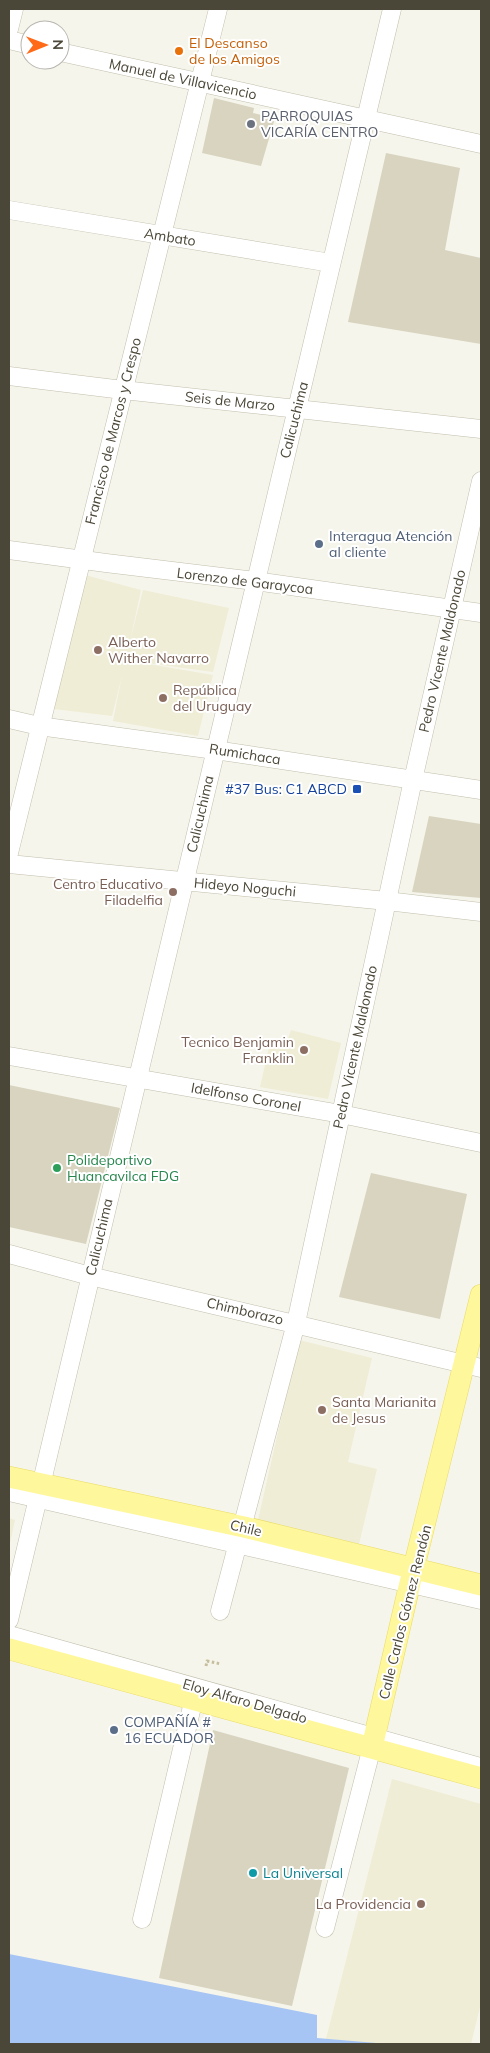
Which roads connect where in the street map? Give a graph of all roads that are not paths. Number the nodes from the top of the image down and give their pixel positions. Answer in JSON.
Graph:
{"nodes":[{"id":1,"x":14,"y":9,"type":"edge"},
{"id":2,"x":218,"y":9,"type":"edge"},
{"id":3,"x":392,"y":9,"type":"edge"},
{"id":4,"x":9,"y":29,"type":"edge"},
{"id":5,"x":70,"y":54,"type":"edge"},
{"id":6,"x":199,"y":83,"type":"junction"},
{"id":7,"x":365,"y":119,"type":"junction"},
{"id":8,"x":481,"y":144,"type":"edge"},
{"id":9,"x":9,"y":210,"type":"edge"},
{"id":10,"x":161,"y":235,"type":"junction"},
{"id":11,"x":331,"y":263,"type":"junction"},
{"id":12,"x":9,"y":376,"type":"edge"},
{"id":13,"x":123,"y":390,"type":"junction"},
{"id":14,"x":297,"y":408,"type":"junction"},
{"id":15,"x":481,"y":429,"type":"edge"},
{"id":16,"x":481,"y":481,"type":"edge"},
{"id":17,"x":9,"y":550,"type":"edge"},
{"id":18,"x":82,"y":560,"type":"junction"},
{"id":19,"x":256,"y":581,"type":"junction"},
{"id":20,"x":452,"y":609,"type":"junction"},
{"id":21,"x":481,"y":613,"type":"edge"},
{"id":22,"x":9,"y":719,"type":"edge"},
{"id":23,"x":39,"y":726,"type":"junction"},
{"id":24,"x":215,"y":750,"type":"junction"},
{"id":25,"x":413,"y":780,"type":"junction"},
{"id":26,"x":481,"y":790,"type":"edge"},
{"id":27,"x":9,"y":853,"type":"edge"},
{"id":28,"x":9,"y":864,"type":"edge"},
{"id":29,"x":184,"y":882,"type":"junction"},
{"id":30,"x":387,"y":901,"type":"junction"},
{"id":31,"x":481,"y":912,"type":"edge"},
{"id":32,"x":9,"y":1056,"type":"edge"},
{"id":33,"x":137,"y":1078,"type":"junction"},
{"id":34,"x":341,"y":1114,"type":"junction"},
{"id":35,"x":481,"y":1143,"type":"edge"},
{"id":36,"x":9,"y":1254,"type":"edge"},
{"id":37,"x":90,"y":1276,"type":"junction"},
{"id":38,"x":481,"y":1295,"type":"edge"},
{"id":39,"x":296,"y":1323,"type":"junction"},
{"id":40,"x":473,"y":1366,"type":"edge"},
{"id":41,"x":9,"y":1477,"type":"edge"},
{"id":42,"x":9,"y":1492,"type":"edge"},
{"id":43,"x":39,"y":1493,"type":"junction"},
{"id":44,"x":241,"y":1536,"type":"junction"},
{"id":45,"x":412,"y":1576,"type":"junction"},
{"id":46,"x":481,"y":1585,"type":"edge"},
{"id":47,"x":481,"y":1600,"type":"edge"},
{"id":48,"x":220,"y":1611,"type":"dead end"},
{"id":49,"x":9,"y":1620,"type":"edge"},
{"id":50,"x":9,"y":1635,"type":"edge"},
{"id":51,"x":9,"y":1648,"type":"edge"},
{"id":52,"x":194,"y":1698,"type":"junction"},
{"id":53,"x":374,"y":1742,"type":"junction"},
{"id":54,"x":481,"y":1767,"type":"edge"},
{"id":55,"x":481,"y":1778,"type":"edge"},
{"id":56,"x":142,"y":1919,"type":"dead end"},
{"id":57,"x":325,"y":1928,"type":"dead end"}],
"edges":[{"from":1,"to":4,"type":"street"},
{"from":2,"to":6,"type":"street","name":"Francisco de Marcos y Crespo"},
{"from":3,"to":7,"type":"street","name":"Calicuchima"},
{"from":5,"to":6,"type":"street","name":"Manuel de Villavicencio"},
{"from":6,"to":7,"type":"street","name":"Manuel de Villavicencio"},
{"from":6,"to":10,"type":"street","name":"Francisco de Marcos y Crespo"},
{"from":7,"to":8,"type":"street","name":"Manuel de Villavicencio"},
{"from":7,"to":11,"type":"street","name":"Calicuchima"},
{"from":9,"to":10,"type":"street","name":"Ambato"},
{"from":10,"to":11,"type":"street","name":"Ambato"},
{"from":10,"to":13,"type":"street","name":"Francisco de Marcos y Crespo"},
{"from":11,"to":14,"type":"street","name":"Calicuchima"},
{"from":12,"to":13,"type":"street","name":"Seis de Marzo"},
{"from":13,"to":14,"type":"street","name":"Seis de Marzo"},
{"from":13,"to":18,"type":"street","name":"Francisco de Marcos y Crespo"},
{"from":14,"to":15,"type":"street","name":"Seis de Marzo"},
{"from":14,"to":19,"type":"street","name":"Calicuchima"},
{"from":16,"to":20,"type":"street","name":"Pedro Vicente Maldonado"},
{"from":17,"to":18,"type":"street","name":"Lorenzo de Garaycoa"},
{"from":18,"to":19,"type":"street","name":"Lorenzo de Garaycoa"},
{"from":18,"to":23,"type":"street","name":"Francisco de Marcos y Crespo"},
{"from":19,"to":20,"type":"street","name":"Lorenzo de Garaycoa"},
{"from":19,"to":24,"type":"street","name":"Calicuchima"},
{"from":20,"to":21,"type":"street","name":"Lorenzo de Garaycoa"},
{"from":20,"to":25,"type":"street","name":"Pedro Vicente Maldonado"},
{"from":22,"to":23,"type":"street","name":"Rumichaca"},
{"from":23,"to":24,"type":"street","name":"Rumichaca"},
{"from":23,"to":27,"type":"street","name":"Francisco de Marcos y Crespo"},
{"from":24,"to":25,"type":"street","name":"Rumichaca"},
{"from":24,"to":29,"type":"street","name":"Calicuchima"},
{"from":25,"to":26,"type":"street","name":"Rumichaca"},
{"from":25,"to":30,"type":"street","name":"Pedro Vicente Maldonado"},
{"from":28,"to":29,"type":"street","name":"Hideyo Noguchi"},
{"from":29,"to":30,"type":"street","name":"Hideyo Noguchi"},
{"from":29,"to":33,"type":"street","name":"Calicuchima"},
{"from":30,"to":31,"type":"street","name":"Hideyo Noguchi"},
{"from":30,"to":34,"type":"street","name":"Pedro Vicente Maldonado"},
{"from":32,"to":33,"type":"street","name":"Idelfonso Coronel"},
{"from":33,"to":34,"type":"street","name":"Idelfonso Coronel"},
{"from":33,"to":37,"type":"street","name":"Calicuchima"},
{"from":34,"to":35,"type":"street","name":"Idelfonso Coronel"},
{"from":34,"to":39,"type":"street","name":"Pedro Vicente Maldonado"},
{"from":36,"to":37,"type":"street","name":"Chimborazo"},
{"from":37,"to":39,"type":"street","name":"Chimborazo"},
{"from":37,"to":43,"type":"street","name":"Calicuchima"},
{"from":38,"to":40,"type":"main road","name":"Calle Carlos Gómez Rendón"},
{"from":39,"to":40,"type":"street","name":"Chimborazo"},
{"from":39,"to":44,"type":"street","name":"Pedro Vicente Maldonado"},
{"from":40,"to":45,"type":"main road","name":"Calle Carlos Gómez Rendón"},
{"from":41,"to":43,"type":"main road","name":"Chile"},
{"from":42,"to":43,"type":"street","name":"Chile"},
{"from":43,"to":44,"type":"main road","name":"Chile"},
{"from":43,"to":49,"type":"street","name":"Calicuchima"},
{"from":44,"to":45,"type":"main road","name":"Chile"},
{"from":44,"to":48,"type":"street","name":"Pedro Vicente Maldonado"},
{"from":45,"to":46,"type":"main road","name":"Chile"},
{"from":45,"to":47,"type":"street","name":"Chile"},
{"from":45,"to":53,"type":"main road","name":"Calle Carlos Gómez Rendón"},
{"from":50,"to":53,"type":"street","name":"Eloy Alfaro Delgado"},
{"from":51,"to":52,"type":"main road","name":"Eloy Alfaro Delgado"},
{"from":52,"to":53,"type":"main road","name":"Eloy Alfaro Delgado"},
{"from":52,"to":56,"type":"street"},
{"from":53,"to":54,"type":"street","name":"Eloy Alfaro Delgado"},
{"from":53,"to":55,"type":"main road","name":"Eloy Alfaro Delgado"},
{"from":53,"to":57,"type":"street","name":"Calle Carlos Gómez Rendón"}]}
